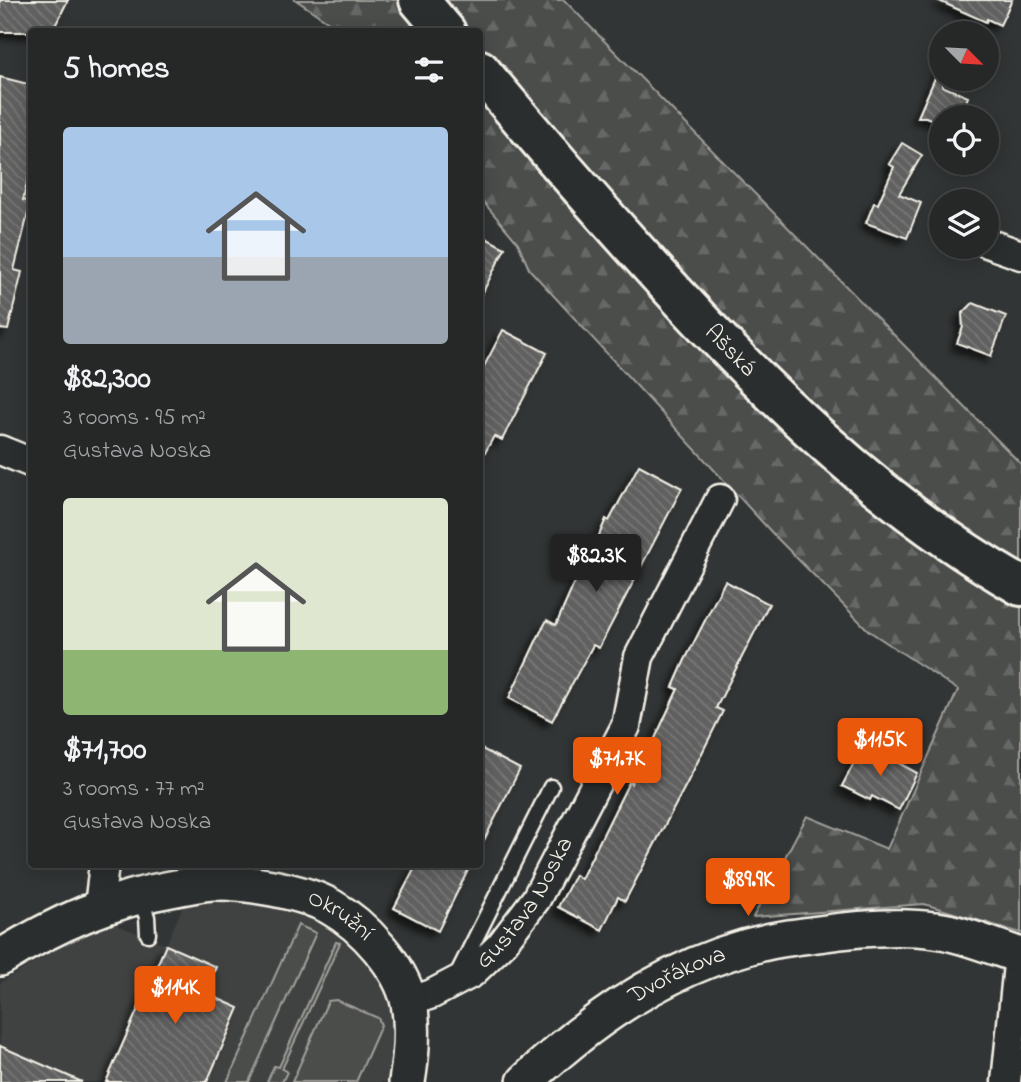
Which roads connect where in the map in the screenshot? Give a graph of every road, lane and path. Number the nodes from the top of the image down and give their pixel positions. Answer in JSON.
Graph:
{"nodes":[{"id":1,"x":419,"y":0,"type":"edge"},
{"id":2,"x":443,"y":28,"type":"edge"},
{"id":3,"x":483,"y":74,"type":"edge"},
{"id":4,"x":999,"y":247,"type":"edge"},
{"id":5,"x":1021,"y":255,"type":"edge"},
{"id":6,"x":0,"y":450,"type":"edge"},
{"id":7,"x":28,"y":461,"type":"edge"},
{"id":8,"x":720,"y":499,"type":"dead end"},
{"id":9,"x":1021,"y":586,"type":"edge"},
{"id":10,"x":551,"y":787,"type":"dead end"},
{"id":11,"x":104,"y":868,"type":"edge"},
{"id":12,"x":139,"y":895,"type":"junction"},
{"id":13,"x":99,"y":907,"type":"junction"},
{"id":14,"x":148,"y":934,"type":"dead end"},
{"id":15,"x":1020,"y":955,"type":"edge"},
{"id":16,"x":0,"y":958,"type":"edge"},
{"id":17,"x":453,"y":983,"type":"junction"},
{"id":18,"x":409,"y":1002,"type":"junction"},
{"id":19,"x":407,"y":1082,"type":"edge"},
{"id":20,"x":525,"y":1082,"type":"edge"},
{"id":21,"x":1006,"y":1082,"type":"edge"}],
"edges":[{"from":1,"to":2,"type":"main road"},
{"from":3,"to":9,"type":"main road","name":"Ašská"},
{"from":4,"to":5,"type":"street"},
{"from":6,"to":7,"type":"street"},
{"from":8,"to":17,"type":"street","name":"Gustava Noska"},
{"from":10,"to":17,"type":"lane"},
{"from":11,"to":13,"type":"street"},
{"from":12,"to":13,"type":"street","name":"Okružní"},
{"from":12,"to":14,"type":"lane"},
{"from":12,"to":18,"type":"street","name":"Okružní"},
{"from":13,"to":16,"type":"street","name":"Okružní"},
{"from":15,"to":20,"type":"street","name":"Dvořákova"},
{"from":15,"to":21,"type":"street"},
{"from":17,"to":18,"type":"street","name":"Gustava Noska"},
{"from":18,"to":19,"type":"street","name":"Okružní"}]}
